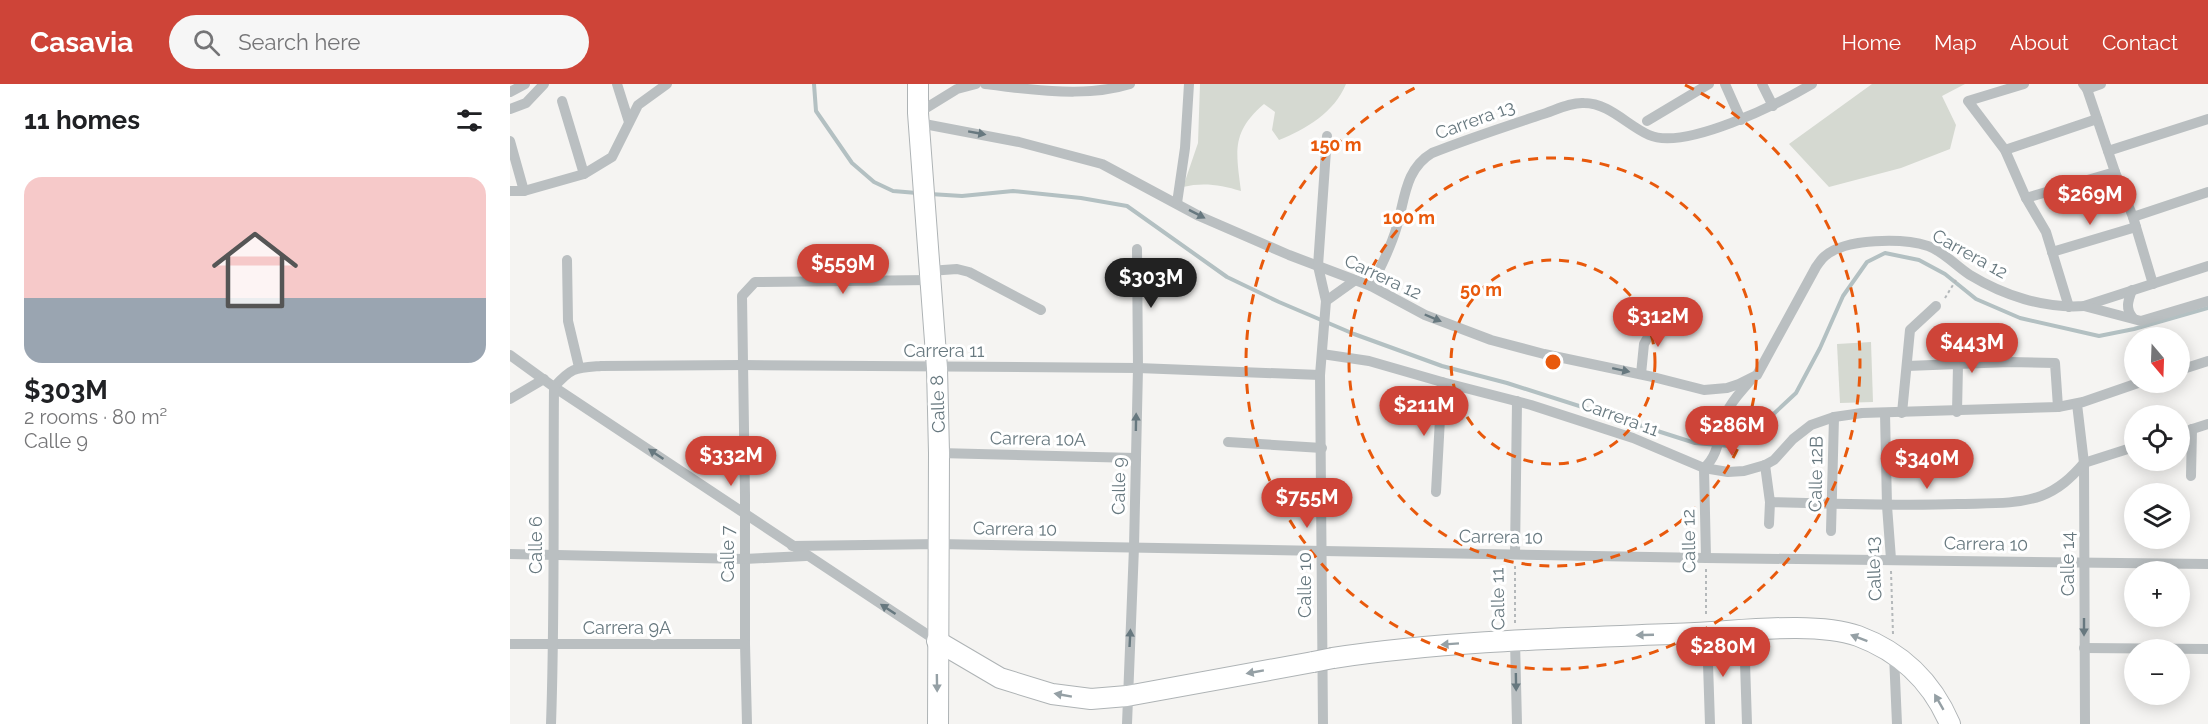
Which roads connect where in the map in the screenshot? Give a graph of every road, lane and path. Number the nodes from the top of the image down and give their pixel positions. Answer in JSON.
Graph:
{"nodes":[{"id":1,"x":525,"y":84,"type":"edge"},
{"id":2,"x":544,"y":84,"type":"edge"},
{"id":3,"x":617,"y":84,"type":"edge"},
{"id":4,"x":667,"y":84,"type":"edge"},
{"id":5,"x":918,"y":84,"type":"edge"},
{"id":6,"x":970,"y":84,"type":"edge"},
{"id":7,"x":976,"y":84,"type":"edge"},
{"id":8,"x":986,"y":84,"type":"edge"},
{"id":9,"x":1130,"y":84,"type":"edge"},
{"id":10,"x":1190,"y":84,"type":"edge"},
{"id":11,"x":1709,"y":84,"type":"edge"},
{"id":12,"x":1725,"y":84,"type":"edge"},
{"id":13,"x":1762,"y":84,"type":"edge"},
{"id":14,"x":1812,"y":84,"type":"edge"},
{"id":15,"x":2024,"y":84,"type":"edge"},
{"id":16,"x":2101,"y":84,"type":"edge"},
{"id":17,"x":2085,"y":86,"type":"edge"},
{"id":18,"x":1035,"y":87,"type":"edge"},
{"id":19,"x":510,"y":92,"type":"edge"},
{"id":20,"x":562,"y":101,"type":"dead end"},
{"id":21,"x":1773,"y":106,"type":"junction"},
{"id":22,"x":510,"y":109,"type":"edge"},
{"id":23,"x":919,"y":118,"type":"junction"},
{"id":24,"x":2097,"y":119,"type":"junction"},
{"id":25,"x":2208,"y":119,"type":"edge"},
{"id":26,"x":1741,"y":120,"type":"junction"},
{"id":27,"x":1647,"y":121,"type":"dead end"},
{"id":28,"x":629,"y":122,"type":"junction"},
{"id":29,"x":1327,"y":136,"type":"dead end"},
{"id":30,"x":510,"y":141,"type":"edge"},
{"id":31,"x":2005,"y":150,"type":"junction"},
{"id":32,"x":2108,"y":151,"type":"junction"},
{"id":33,"x":2115,"y":171,"type":"junction"},
{"id":34,"x":584,"y":174,"type":"junction"},
{"id":35,"x":510,"y":190,"type":"edge"},
{"id":36,"x":524,"y":191,"type":"junction"},
{"id":37,"x":2208,"y":192,"type":"edge"},
{"id":38,"x":2026,"y":198,"type":"junction"},
{"id":39,"x":1177,"y":203,"type":"junction"},
{"id":40,"x":2134,"y":222,"type":"junction"},
{"id":41,"x":1137,"y":249,"type":"dead end"},
{"id":42,"x":2052,"y":252,"type":"junction"},
{"id":43,"x":567,"y":260,"type":"dead end"},
{"id":44,"x":1318,"y":266,"type":"junction"},
{"id":45,"x":2208,"y":266,"type":"edge"},
{"id":46,"x":929,"y":276,"type":"junction"},
{"id":47,"x":1354,"y":281,"type":"junction"},
{"id":48,"x":2153,"y":284,"type":"junction"},
{"id":49,"x":1371,"y":286,"type":"junction"},
{"id":50,"x":2132,"y":290,"type":"junction"},
{"id":51,"x":1326,"y":301,"type":"junction"},
{"id":52,"x":2208,"y":301,"type":"edge"},
{"id":53,"x":1936,"y":306,"type":"dead end"},
{"id":54,"x":2084,"y":306,"type":"junction"},
{"id":55,"x":2069,"y":307,"type":"junction"},
{"id":56,"x":1041,"y":310,"type":"dead end"},
{"id":57,"x":2133,"y":318,"type":"junction"},
{"id":58,"x":1676,"y":323,"type":"dead end"},
{"id":59,"x":1966,"y":334,"type":"dead end"},
{"id":60,"x":1322,"y":354,"type":"junction"},
{"id":61,"x":510,"y":355,"type":"edge"},
{"id":62,"x":2208,"y":361,"type":"edge"},
{"id":63,"x":742,"y":365,"type":"junction"},
{"id":64,"x":1958,"y":365,"type":"junction"},
{"id":65,"x":1906,"y":366,"type":"junction"},
{"id":66,"x":2190,"y":367,"type":"edge"},
{"id":67,"x":937,"y":368,"type":"junction"},
{"id":68,"x":1137,"y":368,"type":"junction"},
{"id":69,"x":574,"y":369,"type":"junction"},
{"id":70,"x":1641,"y":374,"type":"junction"},
{"id":71,"x":1320,"y":375,"type":"junction"},
{"id":72,"x":1756,"y":375,"type":"junction"},
{"id":73,"x":544,"y":379,"type":"junction"},
{"id":74,"x":1442,"y":382,"type":"junction"},
{"id":75,"x":554,"y":387,"type":"junction"},
{"id":76,"x":2124,"y":388,"type":"edge"},
{"id":77,"x":510,"y":399,"type":"edge"},
{"id":78,"x":1517,"y":401,"type":"junction"},
{"id":79,"x":2077,"y":404,"type":"junction"},
{"id":80,"x":2058,"y":407,"type":"junction"},
{"id":81,"x":1957,"y":412,"type":"junction"},
{"id":82,"x":1885,"y":413,"type":"junction"},
{"id":83,"x":1902,"y":413,"type":"junction"},
{"id":84,"x":1834,"y":417,"type":"junction"},
{"id":85,"x":2208,"y":424,"type":"edge"},
{"id":86,"x":2192,"y":429,"type":"joint"},
{"id":87,"x":1228,"y":442,"type":"dead end"},
{"id":88,"x":1322,"y":448,"type":"junction"},
{"id":89,"x":2124,"y":450,"type":"edge"},
{"id":90,"x":939,"y":453,"type":"junction"},
{"id":91,"x":1136,"y":458,"type":"junction"},
{"id":92,"x":2084,"y":463,"type":"junction"},
{"id":93,"x":1765,"y":465,"type":"junction"},
{"id":94,"x":1704,"y":468,"type":"junction"},
{"id":95,"x":2191,"y":476,"type":"dead end"},
{"id":96,"x":1436,"y":492,"type":"dead end"},
{"id":97,"x":1770,"y":502,"type":"junction"},
{"id":98,"x":1832,"y":504,"type":"junction"},
{"id":99,"x":1887,"y":506,"type":"junction"},
{"id":100,"x":1769,"y":524,"type":"dead end"},
{"id":101,"x":1831,"y":531,"type":"dead end"},
{"id":102,"x":939,"y":544,"type":"junction"},
{"id":103,"x":792,"y":546,"type":"junction"},
{"id":104,"x":1134,"y":547,"type":"junction"},
{"id":105,"x":1321,"y":549,"type":"junction"},
{"id":106,"x":510,"y":554,"type":"edge"},
{"id":107,"x":1515,"y":554,"type":"junction"},
{"id":108,"x":552,"y":556,"type":"junction"},
{"id":109,"x":806,"y":556,"type":"junction"},
{"id":110,"x":1706,"y":558,"type":"junction"},
{"id":111,"x":744,"y":559,"type":"junction"},
{"id":112,"x":1891,"y":559,"type":"junction"},
{"id":113,"x":2084,"y":562,"type":"junction"},
{"id":114,"x":2208,"y":564,"type":"edge"},
{"id":115,"x":1744,"y":631,"type":"junction"},
{"id":116,"x":1707,"y":633,"type":"junction"},
{"id":117,"x":937,"y":641,"type":"junction"},
{"id":118,"x":1515,"y":641,"type":"junction"},
{"id":119,"x":510,"y":644,"type":"edge"},
{"id":120,"x":745,"y":644,"type":"junction"},
{"id":121,"x":554,"y":645,"type":"junction"},
{"id":122,"x":2084,"y":648,"type":"junction"},
{"id":123,"x":2208,"y":649,"type":"edge"},
{"id":124,"x":1894,"y":655,"type":"junction"},
{"id":125,"x":1127,"y":696,"type":"junction"},
{"id":126,"x":551,"y":724,"type":"edge"},
{"id":127,"x":747,"y":724,"type":"edge"},
{"id":128,"x":938,"y":724,"type":"edge"},
{"id":129,"x":1127,"y":724,"type":"edge"},
{"id":130,"x":1323,"y":724,"type":"edge"},
{"id":131,"x":1517,"y":724,"type":"edge"},
{"id":132,"x":1710,"y":724,"type":"edge"},
{"id":133,"x":1747,"y":724,"type":"edge"},
{"id":134,"x":1897,"y":724,"type":"edge"},
{"id":135,"x":1950,"y":724,"type":"edge"},
{"id":136,"x":2085,"y":724,"type":"edge"}],
"edges":[{"from":1,"to":19,"type":"street"},
{"from":2,"to":22,"type":"street"},
{"from":3,"to":28,"type":"street"},
{"from":4,"to":28,"type":"street"},
{"from":5,"to":23,"type":"main road","name":"Calle 8"},
{"from":6,"to":7,"type":"street"},
{"from":6,"to":23,"type":"street"},
{"from":8,"to":18,"type":"street"},
{"from":9,"to":18,"type":"street"},
{"from":10,"to":39,"type":"street"},
{"from":11,"to":27,"type":"street"},
{"from":12,"to":26,"type":"street"},
{"from":13,"to":21,"type":"street"},
{"from":14,"to":21,"type":"street","name":"Carrera 13"},
{"from":15,"to":31,"type":"street"},
{"from":16,"to":17,"type":"street"},
{"from":17,"to":24,"type":"street"},
{"from":20,"to":34,"type":"street"},
{"from":21,"to":26,"type":"street","name":"Carrera 13"},
{"from":23,"to":39,"type":"street","name":"Carrera 12","one_way":true},
{"from":23,"to":46,"type":"main road","name":"Calle 8"},
{"from":24,"to":31,"type":"street"},
{"from":24,"to":32,"type":"street"},
{"from":25,"to":32,"type":"street"},
{"from":26,"to":49,"type":"street","name":"Carrera 13"},
{"from":28,"to":34,"type":"street"},
{"from":29,"to":44,"type":"street","name":"Calle 10"},
{"from":30,"to":36,"type":"street"},
{"from":31,"to":38,"type":"street"},
{"from":32,"to":33,"type":"street"},
{"from":33,"to":38,"type":"street"},
{"from":33,"to":40,"type":"street"},
{"from":34,"to":36,"type":"street"},
{"from":35,"to":36,"type":"street"},
{"from":37,"to":40,"type":"street"},
{"from":38,"to":42,"type":"street"},
{"from":39,"to":44,"type":"street","name":"Carrera 12","one_way":true},
{"from":40,"to":42,"type":"street"},
{"from":40,"to":48,"type":"street"},
{"from":41,"to":68,"type":"street","name":"Calle 9"},
{"from":42,"to":55,"type":"street"},
{"from":43,"to":69,"type":"street"},
{"from":44,"to":47,"type":"street","name":"Carrera 12"},
{"from":44,"to":51,"type":"street","name":"Calle 10"},
{"from":45,"to":48,"type":"street","name":"Carrera 12"},
{"from":46,"to":56,"type":"street"},
{"from":46,"to":63,"type":"street","name":"Calle 7"},
{"from":46,"to":67,"type":"main road","name":"Calle 8"},
{"from":47,"to":49,"type":"street","name":"Carrera 12"},
{"from":47,"to":51,"type":"street"},
{"from":48,"to":50,"type":"street","name":"Carrera 12"},
{"from":49,"to":70,"type":"street","name":"Carrera 12","one_way":true},
{"from":50,"to":54,"type":"street","name":"Carrera 12"},
{"from":50,"to":57,"type":"street"},
{"from":51,"to":60,"type":"street","name":"Calle 10"},
{"from":52,"to":57,"type":"street","name":"Carrera 12"},
{"from":53,"to":65,"type":"street"},
{"from":54,"to":55,"type":"street","name":"Carrera 12"},
{"from":54,"to":57,"type":"street","name":"Carrera 12"},
{"from":55,"to":72,"type":"street","name":"Carrera 12"},
{"from":58,"to":70,"type":"street"},
{"from":59,"to":64,"type":"street"},
{"from":60,"to":71,"type":"street","name":"Calle 10"},
{"from":60,"to":74,"type":"street","name":"Carrera 11"},
{"from":61,"to":73,"type":"street"},
{"from":62,"to":66,"type":"street"},
{"from":63,"to":67,"type":"street","name":"Carrera 11"},
{"from":63,"to":69,"type":"street","name":"Carrera 11"},
{"from":63,"to":111,"type":"street","name":"Calle 7","bridge":true},
{"from":64,"to":65,"type":"street"},
{"from":64,"to":80,"type":"street"},
{"from":64,"to":81,"type":"street"},
{"from":65,"to":83,"type":"street"},
{"from":67,"to":68,"type":"street","name":"Carrera 11"},
{"from":67,"to":90,"type":"main road","name":"Calle 8"},
{"from":68,"to":71,"type":"street","name":"Carrera 11"},
{"from":91,"to":68,"type":"street","name":"Calle 9","one_way":true},
{"from":69,"to":75,"type":"street"},
{"from":70,"to":72,"type":"street","name":"Carrera 12"},
{"from":71,"to":88,"type":"street","name":"Calle 10"},
{"from":72,"to":94,"type":"street"},
{"from":73,"to":75,"type":"street"},
{"from":73,"to":77,"type":"street"},
{"from":74,"to":78,"type":"street","name":"Carrera 11"},
{"from":74,"to":96,"type":"street"},
{"from":103,"to":75,"type":"street","one_way":true},
{"from":75,"to":108,"type":"street","name":"Calle 6"},
{"from":76,"to":79,"type":"street","name":"Carrera 11"},
{"from":78,"to":94,"type":"street","name":"Carrera 11"},
{"from":78,"to":107,"type":"street","name":"Calle 11"},
{"from":79,"to":80,"type":"street","name":"Carrera 11"},
{"from":79,"to":92,"type":"street","name":"Calle 14"},
{"from":80,"to":81,"type":"street","name":"Carrera 11"},
{"from":81,"to":83,"type":"street","name":"Carrera 11"},
{"from":82,"to":83,"type":"street","name":"Carrera 11"},
{"from":82,"to":84,"type":"street","name":"Carrera 11"},
{"from":82,"to":99,"type":"street","name":"Calle 13"},
{"from":84,"to":93,"type":"street","name":"Carrera 11"},
{"from":84,"to":98,"type":"street","name":"Calle 12B"},
{"from":85,"to":86,"type":"street"},
{"from":86,"to":95,"type":"street"},
{"from":87,"to":88,"type":"street"},
{"from":88,"to":105,"type":"street","name":"Calle 10"},
{"from":89,"to":92,"type":"street"},
{"from":90,"to":91,"type":"street","name":"Carrera 10A"},
{"from":90,"to":102,"type":"main road","name":"Calle 8"},
{"from":91,"to":104,"type":"street","name":"Calle 9"},
{"from":92,"to":99,"type":"street"},
{"from":92,"to":113,"type":"street","name":"Calle 14"},
{"from":93,"to":94,"type":"street","name":"Carrera 11"},
{"from":93,"to":97,"type":"street"},
{"from":94,"to":110,"type":"street","name":"Calle 12"},
{"from":97,"to":98,"type":"street"},
{"from":97,"to":100,"type":"street"},
{"from":98,"to":99,"type":"street"},
{"from":98,"to":101,"type":"street","name":"Calle 12B"},
{"from":99,"to":112,"type":"street","name":"Calle 13"},
{"from":102,"to":103,"type":"street","name":"Carrera 10"},
{"from":102,"to":104,"type":"street","name":"Carrera 10"},
{"from":102,"to":117,"type":"main road","name":"Calle 8"},
{"from":103,"to":109,"type":"street"},
{"from":104,"to":105,"type":"street","name":"Carrera 10"},
{"from":125,"to":104,"type":"street","name":"Calle 9","one_way":true},
{"from":105,"to":107,"type":"street","name":"Carrera 10"},
{"from":105,"to":130,"type":"street","name":"Calle 10"},
{"from":106,"to":108,"type":"street"},
{"from":107,"to":110,"type":"street","name":"Carrera 10"},
{"from":107,"to":118,"type":"path","name":"Calle 11"},
{"from":108,"to":111,"type":"street"},
{"from":108,"to":121,"type":"street","name":"Calle 6"},
{"from":109,"to":111,"type":"street"},
{"from":117,"to":109,"type":"street","one_way":true},
{"from":110,"to":112,"type":"street","name":"Carrera 10"},
{"from":110,"to":116,"type":"path","name":"Calle 12"},
{"from":111,"to":120,"type":"street","name":"Calle 7"},
{"from":112,"to":113,"type":"street","name":"Carrera 10"},
{"from":112,"to":124,"type":"path","name":"Calle 13"},
{"from":113,"to":114,"type":"street","name":"Carrera 10"},
{"from":113,"to":122,"type":"street","name":"Calle 14","one_way":true},
{"from":115,"to":116,"type":"main road"},
{"from":124,"to":115,"type":"main road","one_way":true},
{"from":115,"to":133,"type":"street"},
{"from":116,"to":118,"type":"main road","one_way":true},
{"from":116,"to":132,"type":"street"},
{"from":125,"to":117,"type":"main road","one_way":true},
{"from":117,"to":128,"type":"main road","name":"Calle 8","one_way":true},
{"from":118,"to":125,"type":"main road","one_way":true,"bridge":true},
{"from":118,"to":131,"type":"street","name":"Calle 11","one_way":true},
{"from":119,"to":121,"type":"street","name":"Carrera 9A"},
{"from":120,"to":121,"type":"street","name":"Carrera 9A"},
{"from":120,"to":127,"type":"street","name":"Calle 7"},
{"from":121,"to":126,"type":"street","name":"Calle 6"},
{"from":122,"to":123,"type":"street"},
{"from":122,"to":136,"type":"street","name":"Calle 14"},
{"from":124,"to":134,"type":"street"},
{"from":135,"to":124,"type":"main road","one_way":true},
{"from":125,"to":129,"type":"street","name":"Calle 9"}]}
